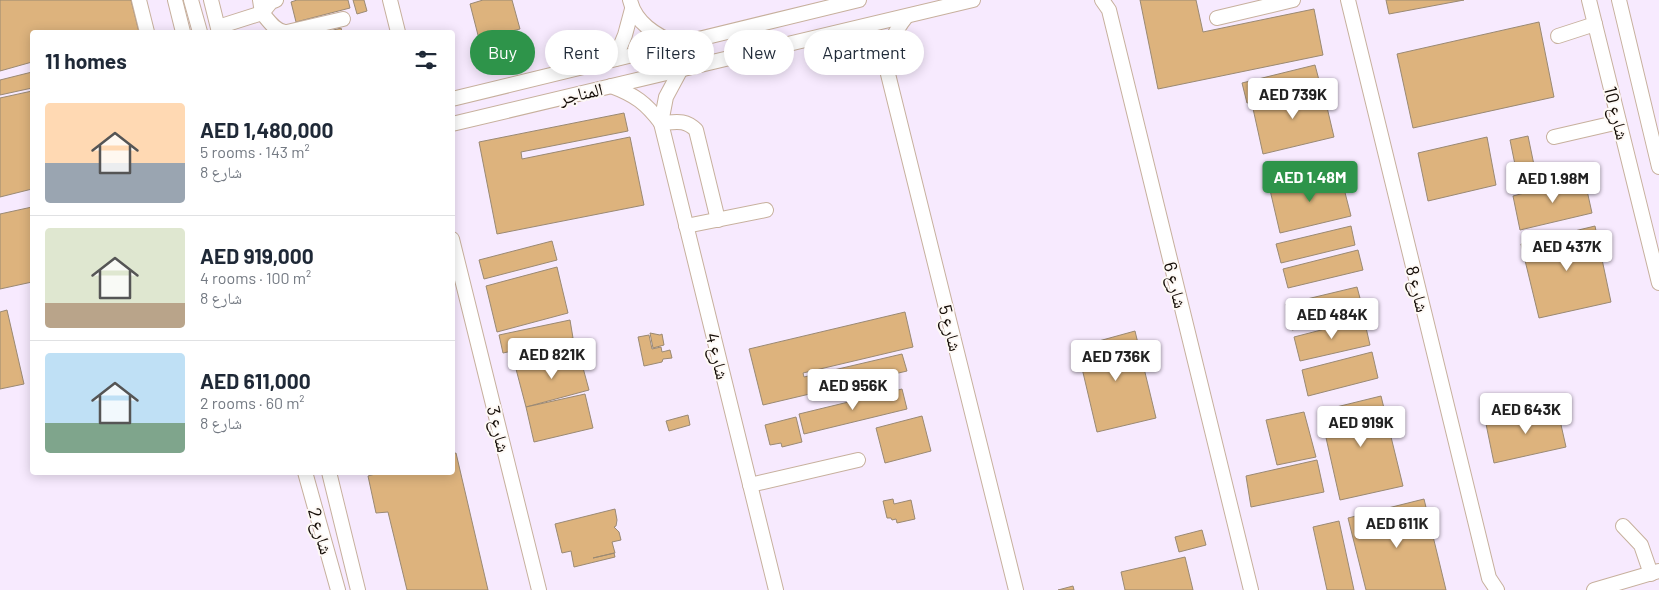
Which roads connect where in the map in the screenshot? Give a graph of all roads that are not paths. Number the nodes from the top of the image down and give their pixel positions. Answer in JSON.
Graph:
{"nodes":[{"id":1,"x":139,"y":0,"type":"edge"},
{"id":2,"x":175,"y":0,"type":"edge"},
{"id":3,"x":191,"y":0,"type":"edge"},
{"id":4,"x":211,"y":0,"type":"edge"},
{"id":5,"x":276,"y":0,"type":"edge"},
{"id":6,"x":390,"y":0,"type":"edge"},
{"id":7,"x":859,"y":0,"type":"edge"},
{"id":8,"x":973,"y":0,"type":"edge"},
{"id":9,"x":1293,"y":0,"type":"edge"},
{"id":10,"x":1348,"y":0,"type":"edge"},
{"id":11,"x":1589,"y":0,"type":"edge"},
{"id":12,"x":1619,"y":0,"type":"edge"},
{"id":13,"x":841,"y":3,"type":"edge"},
{"id":14,"x":1107,"y":3,"type":"edge"},
{"id":15,"x":631,"y":4,"type":"edge"},
{"id":16,"x":261,"y":6,"type":"edge"},
{"id":17,"x":906,"y":17,"type":"junction"},
{"id":18,"x":1217,"y":18,"type":"dead end"},
{"id":19,"x":343,"y":19,"type":"dead end"},
{"id":20,"x":1595,"y":24,"type":"junction"},
{"id":21,"x":146,"y":30,"type":"edge"},
{"id":22,"x":182,"y":30,"type":"edge"},
{"id":23,"x":199,"y":30,"type":"edge"},
{"id":24,"x":219,"y":30,"type":"edge"},
{"id":25,"x":278,"y":30,"type":"edge"},
{"id":26,"x":295,"y":30,"type":"edge"},
{"id":27,"x":398,"y":30,"type":"edge"},
{"id":28,"x":651,"y":30,"type":"edge"},
{"id":29,"x":850,"y":30,"type":"edge"},
{"id":30,"x":897,"y":30,"type":"edge"},
{"id":31,"x":714,"y":35,"type":"edge"},
{"id":32,"x":1558,"y":36,"type":"dead end"},
{"id":33,"x":804,"y":41,"type":"edge"},
{"id":34,"x":618,"y":52,"type":"edge"},
{"id":35,"x":714,"y":63,"type":"edge"},
{"id":36,"x":550,"y":75,"type":"edge"},
{"id":37,"x":662,"y":75,"type":"edge"},
{"id":38,"x":678,"y":75,"type":"edge"},
{"id":39,"x":888,"y":75,"type":"edge"},
{"id":40,"x":611,"y":86,"type":"junction"},
{"id":41,"x":455,"y":99,"type":"edge"},
{"id":42,"x":1653,"y":116,"type":"edge"},
{"id":43,"x":1619,"y":122,"type":"junction"},
{"id":44,"x":458,"y":123,"type":"edge"},
{"id":45,"x":661,"y":123,"type":"junction"},
{"id":46,"x":1554,"y":137,"type":"dead end"},
{"id":47,"x":1659,"y":167,"type":"edge"},
{"id":48,"x":766,"y":210,"type":"dead end"},
{"id":49,"x":718,"y":220,"type":"junction"},
{"id":50,"x":686,"y":226,"type":"junction"},
{"id":51,"x":455,"y":251,"type":"edge"},
{"id":52,"x":1659,"y":283,"type":"edge"},
{"id":53,"x":858,"y":460,"type":"dead end"},
{"id":54,"x":306,"y":475,"type":"edge"},
{"id":55,"x":329,"y":475,"type":"edge"},
{"id":56,"x":750,"y":485,"type":"junction"},
{"id":57,"x":1623,"y":526,"type":"dead end"},
{"id":58,"x":1655,"y":573,"type":"edge"},
{"id":59,"x":1488,"y":584,"type":"edge"},
{"id":60,"x":334,"y":589,"type":"edge"},
{"id":61,"x":358,"y":590,"type":"edge"},
{"id":62,"x":539,"y":590,"type":"edge"},
{"id":63,"x":776,"y":590,"type":"edge"},
{"id":64,"x":1016,"y":590,"type":"edge"},
{"id":65,"x":1251,"y":590,"type":"edge"},
{"id":66,"x":1497,"y":590,"type":"edge"},
{"id":67,"x":1594,"y":590,"type":"edge"}],
"edges":[{"from":1,"to":21,"type":"street"},
{"from":2,"to":22,"type":"street"},
{"from":3,"to":23,"type":"street"},
{"from":4,"to":24,"type":"street"},
{"from":5,"to":16,"type":"street"},
{"from":6,"to":27,"type":"street"},
{"from":7,"to":13,"type":"street","name":"المناجر"},
{"from":8,"to":17,"type":"street","name":"المناجر"},
{"from":9,"to":18,"type":"street"},
{"from":10,"to":59,"type":"street","name":"شارع 8"},
{"from":11,"to":20,"type":"street","name":"شارع 10"},
{"from":12,"to":42,"type":"street","name":"شارع 10"},
{"from":13,"to":31,"type":"street","name":"المناجر"},
{"from":14,"to":65,"type":"street","name":"شارع 6"},
{"from":15,"to":28,"type":"street"},
{"from":15,"to":34,"type":"street"},
{"from":16,"to":24,"type":"street"},
{"from":16,"to":25,"type":"street"},
{"from":17,"to":29,"type":"street","name":"المناجر"},
{"from":17,"to":30,"type":"street","name":"شارع 5"},
{"from":19,"to":26,"type":"street"},
{"from":20,"to":32,"type":"street"},
{"from":20,"to":43,"type":"street","name":"شارع 10"},
{"from":33,"to":35,"type":"street","name":"المناجر"},
{"from":36,"to":41,"type":"street","name":"المناجر"},
{"from":37,"to":40,"type":"street","name":"المناجر"},
{"from":38,"to":45,"type":"street","name":"شارع 4"},
{"from":39,"to":64,"type":"street","name":"شارع 5"},
{"from":40,"to":44,"type":"street","name":"المناجر"},
{"from":40,"to":45,"type":"street","name":"شارع 4"},
{"from":42,"to":47,"type":"street","name":"شارع 10"},
{"from":43,"to":46,"type":"street"},
{"from":43,"to":52,"type":"street","name":"شارع 10"},
{"from":45,"to":49,"type":"street"},
{"from":45,"to":50,"type":"street","name":"شارع 4"},
{"from":48,"to":49,"type":"street"},
{"from":49,"to":50,"type":"street"},
{"from":50,"to":56,"type":"street","name":"شارع 4"},
{"from":51,"to":62,"type":"street","name":"شارع 3"},
{"from":53,"to":56,"type":"street"},
{"from":54,"to":60,"type":"street","name":"شارع 2"},
{"from":55,"to":61,"type":"street","name":"شارع 2"},
{"from":56,"to":63,"type":"street","name":"شارع 4"},
{"from":57,"to":58,"type":"street"},
{"from":58,"to":67,"type":"street"},
{"from":59,"to":66,"type":"street","name":"شارع 8"}]}
